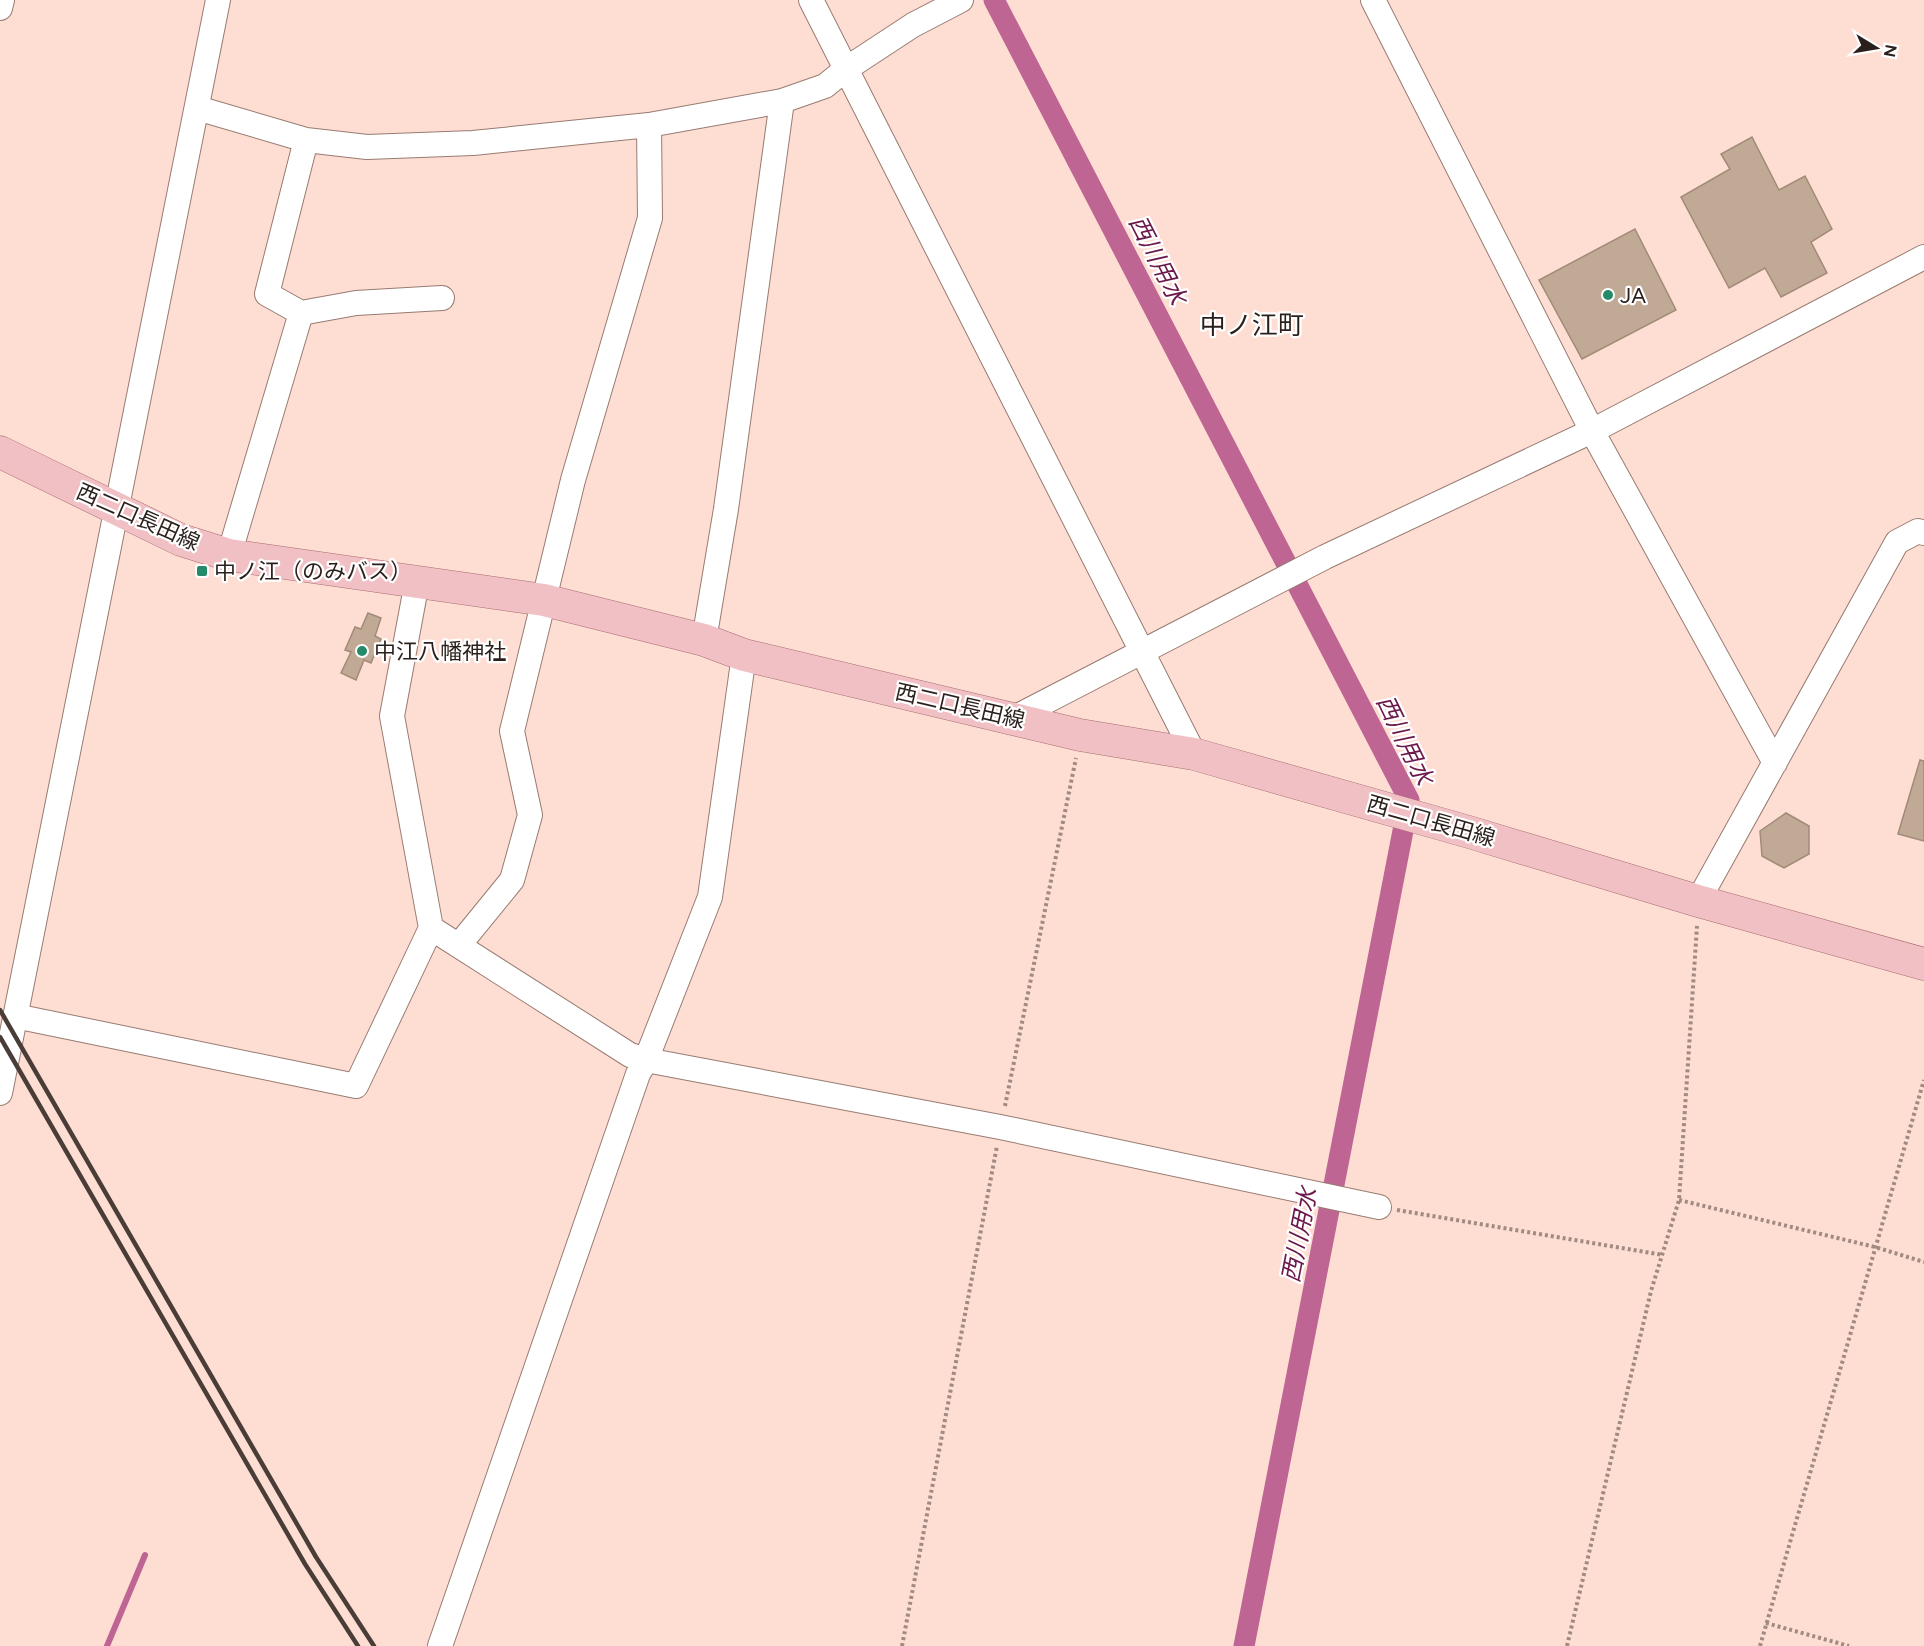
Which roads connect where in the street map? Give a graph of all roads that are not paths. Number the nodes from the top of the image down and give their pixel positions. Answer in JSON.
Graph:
{"nodes":[{"id":1,"x":2,"y":0,"type":"edge"},
{"id":2,"x":218,"y":0,"type":"edge"},
{"id":3,"x":811,"y":0,"type":"edge"},
{"id":4,"x":961,"y":0,"type":"edge"},
{"id":5,"x":1373,"y":0,"type":"edge"},
{"id":6,"x":0,"y":8,"type":"edge"},
{"id":7,"x":846,"y":69,"type":"junction"},
{"id":8,"x":782,"y":101,"type":"junction"},
{"id":9,"x":196,"y":108,"type":"junction"},
{"id":10,"x":649,"y":125,"type":"junction"},
{"id":11,"x":306,"y":141,"type":"junction"},
{"id":12,"x":1924,"y":257,"type":"edge"},
{"id":13,"x":442,"y":298,"type":"dead end"},
{"id":14,"x":301,"y":314,"type":"junction"},
{"id":15,"x":1592,"y":431,"type":"junction"},
{"id":16,"x":0,"y":452,"type":"edge"},
{"id":17,"x":116,"y":509,"type":"junction"},
{"id":18,"x":1924,"y":533,"type":"edge"},
{"id":19,"x":229,"y":555,"type":"junction"},
{"id":20,"x":417,"y":582,"type":"junction"},
{"id":21,"x":544,"y":600,"type":"junction"},
{"id":22,"x":704,"y":640,"type":"junction"},
{"id":23,"x":1142,"y":651,"type":"junction"},
{"id":24,"x":744,"y":655,"type":"junction"},
{"id":25,"x":1014,"y":718,"type":"junction"},
{"id":26,"x":1194,"y":754,"type":"junction"},
{"id":27,"x":1775,"y":763,"type":"junction"},
{"id":28,"x":1698,"y":902,"type":"junction"},
{"id":29,"x":431,"y":928,"type":"junction"},
{"id":30,"x":459,"y":945,"type":"junction"},
{"id":31,"x":1924,"y":964,"type":"edge"},
{"id":32,"x":15,"y":1016,"type":"junction"},
{"id":33,"x":646,"y":1060,"type":"junction"},
{"id":34,"x":0,"y":1094,"type":"edge"},
{"id":35,"x":1379,"y":1207,"type":"road end"},
{"id":36,"x":440,"y":1646,"type":"edge"}],
"edges":[{"from":1,"to":6,"type":"street"},
{"from":2,"to":9,"type":"street"},
{"from":3,"to":7,"type":"street"},
{"from":4,"to":7,"type":"street"},
{"from":5,"to":15,"type":"street"},
{"from":7,"to":8,"type":"street"},
{"from":7,"to":23,"type":"street"},
{"from":8,"to":10,"type":"street"},
{"from":8,"to":22,"type":"street"},
{"from":9,"to":11,"type":"street"},
{"from":9,"to":17,"type":"street"},
{"from":10,"to":11,"type":"street"},
{"from":10,"to":21,"type":"street"},
{"from":11,"to":14,"type":"street"},
{"from":12,"to":15,"type":"street"},
{"from":13,"to":14,"type":"street"},
{"from":14,"to":19,"type":"street"},
{"from":15,"to":23,"type":"street"},
{"from":15,"to":27,"type":"street"},
{"from":16,"to":17,"type":"main road","name":"西二口長田線"},
{"from":17,"to":19,"type":"main road","name":"西二口長田線"},
{"from":17,"to":32,"type":"street"},
{"from":18,"to":27,"type":"street"},
{"from":19,"to":20,"type":"main road","name":"西二口長田線"},
{"from":20,"to":21,"type":"main road","name":"西二口長田線"},
{"from":20,"to":29,"type":"street"},
{"from":21,"to":22,"type":"main road","name":"西二口長田線"},
{"from":21,"to":30,"type":"street"},
{"from":22,"to":24,"type":"main road","name":"西二口長田線"},
{"from":23,"to":25,"type":"street"},
{"from":23,"to":26,"type":"street"},
{"from":24,"to":25,"type":"main road","name":"西二口長田線"},
{"from":24,"to":33,"type":"street"},
{"from":25,"to":26,"type":"main road","name":"西二口長田線"},
{"from":26,"to":28,"type":"main road","name":"西二口長田線"},
{"from":27,"to":28,"type":"street"},
{"from":28,"to":31,"type":"main road","name":"西二口長田線"},
{"from":29,"to":30,"type":"street"},
{"from":29,"to":32,"type":"street"},
{"from":30,"to":33,"type":"street"},
{"from":32,"to":34,"type":"street"},
{"from":33,"to":35,"type":"street"},
{"from":33,"to":36,"type":"street"}]}
